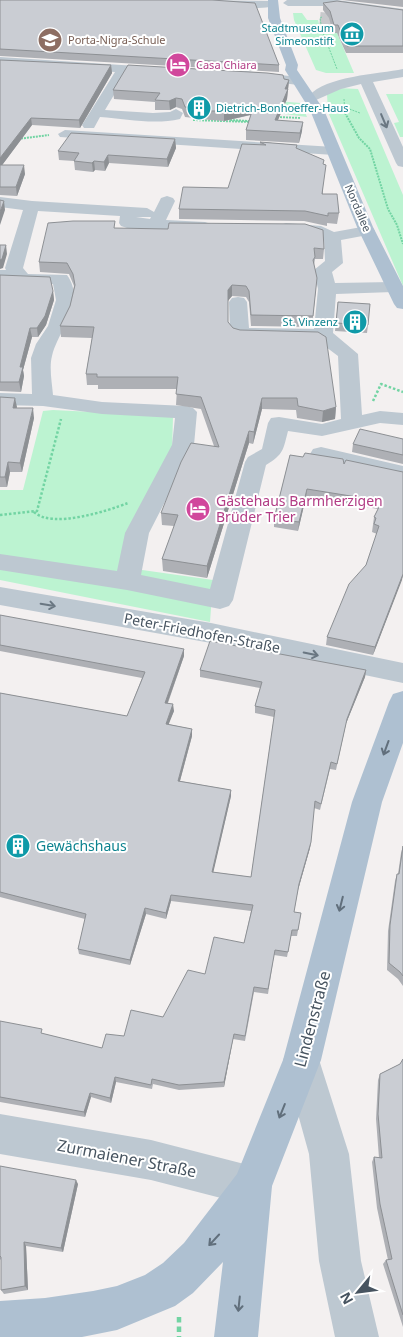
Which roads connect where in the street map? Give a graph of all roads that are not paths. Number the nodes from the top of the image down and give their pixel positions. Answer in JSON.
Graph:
{"nodes":[{"id":1,"x":186,"y":0,"type":"edge"},
{"id":2,"x":273,"y":2,"type":"edge"},
{"id":3,"x":288,"y":5,"type":"edge"},
{"id":4,"x":403,"y":12,"type":"edge"},
{"id":5,"x":380,"y":14,"type":"junction"},
{"id":6,"x":368,"y":19,"type":"tunnel mouth"},
{"id":7,"x":403,"y":20,"type":"edge"},
{"id":8,"x":0,"y":61,"type":"edge"},
{"id":9,"x":123,"y":69,"type":"junction"},
{"id":10,"x":172,"y":71,"type":"edge"},
{"id":11,"x":296,"y":71,"type":"junction"},
{"id":12,"x":403,"y":73,"type":"edge"},
{"id":13,"x":230,"y":74,"type":"edge"},
{"id":14,"x":335,"y":77,"type":"road end"},
{"id":15,"x":365,"y":79,"type":"junction"},
{"id":16,"x":317,"y":102,"type":"junction"},
{"id":17,"x":97,"y":113,"type":"junction"},
{"id":18,"x":176,"y":115,"type":"edge"},
{"id":19,"x":83,"y":135,"type":"junction"},
{"id":20,"x":108,"y":136,"type":"junction"},
{"id":21,"x":334,"y":150,"type":"junction"},
{"id":22,"x":403,"y":163,"type":"edge"},
{"id":23,"x":0,"y":202,"type":"edge"},
{"id":24,"x":32,"y":206,"type":"junction"},
{"id":25,"x":26,"y":228,"type":"junction"},
{"id":26,"x":46,"y":228,"type":"edge"},
{"id":27,"x":222,"y":228,"type":"edge"},
{"id":28,"x":267,"y":228,"type":"edge"},
{"id":29,"x":367,"y":231,"type":"junction"},
{"id":30,"x":332,"y":237,"type":"junction"},
{"id":31,"x":9,"y":276,"type":"edge"},
{"id":32,"x":394,"y":287,"type":"junction"},
{"id":33,"x":327,"y":289,"type":"junction"},
{"id":34,"x":238,"y":302,"type":"edge"},
{"id":35,"x":403,"y":304,"type":"edge"},
{"id":36,"x":323,"y":335,"type":"junction"},
{"id":37,"x":0,"y":399,"type":"edge"},
{"id":38,"x":43,"y":400,"type":"junction"},
{"id":39,"x":352,"y":417,"type":"junction"},
{"id":40,"x":403,"y":419,"type":"edge"},
{"id":41,"x":321,"y":454,"type":"edge"},
{"id":42,"x":403,"y":473,"type":"edge"},
{"id":43,"x":0,"y":562,"type":"edge"},
{"id":44,"x":126,"y":581,"type":"junction"},
{"id":45,"x":0,"y":596,"type":"edge"},
{"id":46,"x":220,"y":600,"type":"junction"},
{"id":47,"x":211,"y":633,"type":"junction"},
{"id":48,"x":403,"y":673,"type":"edge"},
{"id":49,"x":403,"y":702,"type":"edge"},
{"id":50,"x":302,"y":1060,"type":"junction"},
{"id":51,"x":0,"y":1134,"type":"edge"},
{"id":52,"x":252,"y":1186,"type":"junction"},
{"id":53,"x":7,"y":1323,"type":"edge"},
{"id":54,"x":54,"y":1337,"type":"edge"},
{"id":55,"x":236,"y":1337,"type":"edge"},
{"id":56,"x":357,"y":1337,"type":"edge"}],
"edges":[{"from":1,"to":2,"type":"street"},
{"from":2,"to":3,"type":"main road"},
{"from":2,"to":11,"type":"main road","name":"Nordallee"},
{"from":3,"to":5,"type":"street"},
{"from":4,"to":5,"type":"street"},
{"from":5,"to":6,"type":"street"},
{"from":5,"to":7,"type":"street"},
{"from":8,"to":9,"type":"street"},
{"from":9,"to":10,"type":"street"},
{"from":9,"to":17,"type":"street"},
{"from":11,"to":13,"type":"street"},
{"from":11,"to":16,"type":"main road","name":"Nordallee"},
{"from":12,"to":15,"type":"street"},
{"from":14,"to":15,"type":"street"},
{"from":15,"to":16,"type":"street"},
{"from":15,"to":22,"type":"street","one_way":true},
{"from":16,"to":21,"type":"main road","name":"Nordallee"},
{"from":17,"to":18,"type":"street"},
{"from":17,"to":19,"type":"street"},
{"from":19,"to":20,"type":"street"},
{"from":19,"to":20,"type":"street"},
{"from":20,"to":21,"type":"street"},
{"from":21,"to":29,"type":"main road","name":"Nordallee"},
{"from":23,"to":24,"type":"street"},
{"from":24,"to":25,"type":"street"},
{"from":24,"to":27,"type":"street"},
{"from":25,"to":26,"type":"street"},
{"from":25,"to":31,"type":"street"},
{"from":28,"to":30,"type":"street"},
{"from":29,"to":30,"type":"street"},
{"from":29,"to":32,"type":"main road","name":"Nordallee"},
{"from":30,"to":33,"type":"street"},
{"from":31,"to":38,"type":"street"},
{"from":32,"to":33,"type":"street"},
{"from":32,"to":35,"type":"main road","name":"Nordallee"},
{"from":33,"to":36,"type":"street"},
{"from":34,"to":36,"type":"street"},
{"from":36,"to":39,"type":"street"},
{"from":37,"to":38,"type":"street"},
{"from":38,"to":44,"type":"street"},
{"from":39,"to":40,"type":"street"},
{"from":39,"to":46,"type":"street"},
{"from":41,"to":42,"type":"street"},
{"from":43,"to":44,"type":"street"},
{"from":44,"to":46,"type":"street"},
{"from":45,"to":47,"type":"street","name":"Peter-Friedhofen-Straße","one_way":true},
{"from":46,"to":47,"type":"street"},
{"from":47,"to":48,"type":"street","name":"Peter-Friedhofen-Straße","one_way":true},
{"from":49,"to":50,"type":"main road","name":"Lindenstraße","one_way":true},
{"from":50,"to":52,"type":"main road","name":"Lindenstraße","one_way":true},
{"from":50,"to":56,"type":"street"},
{"from":51,"to":52,"type":"street","name":"Zurmaiener Straße"},
{"from":52,"to":53,"type":"main road","one_way":true},
{"from":52,"to":55,"type":"main road","name":"Lindenstraße","one_way":true},
{"from":53,"to":54,"type":"main road"}]}
